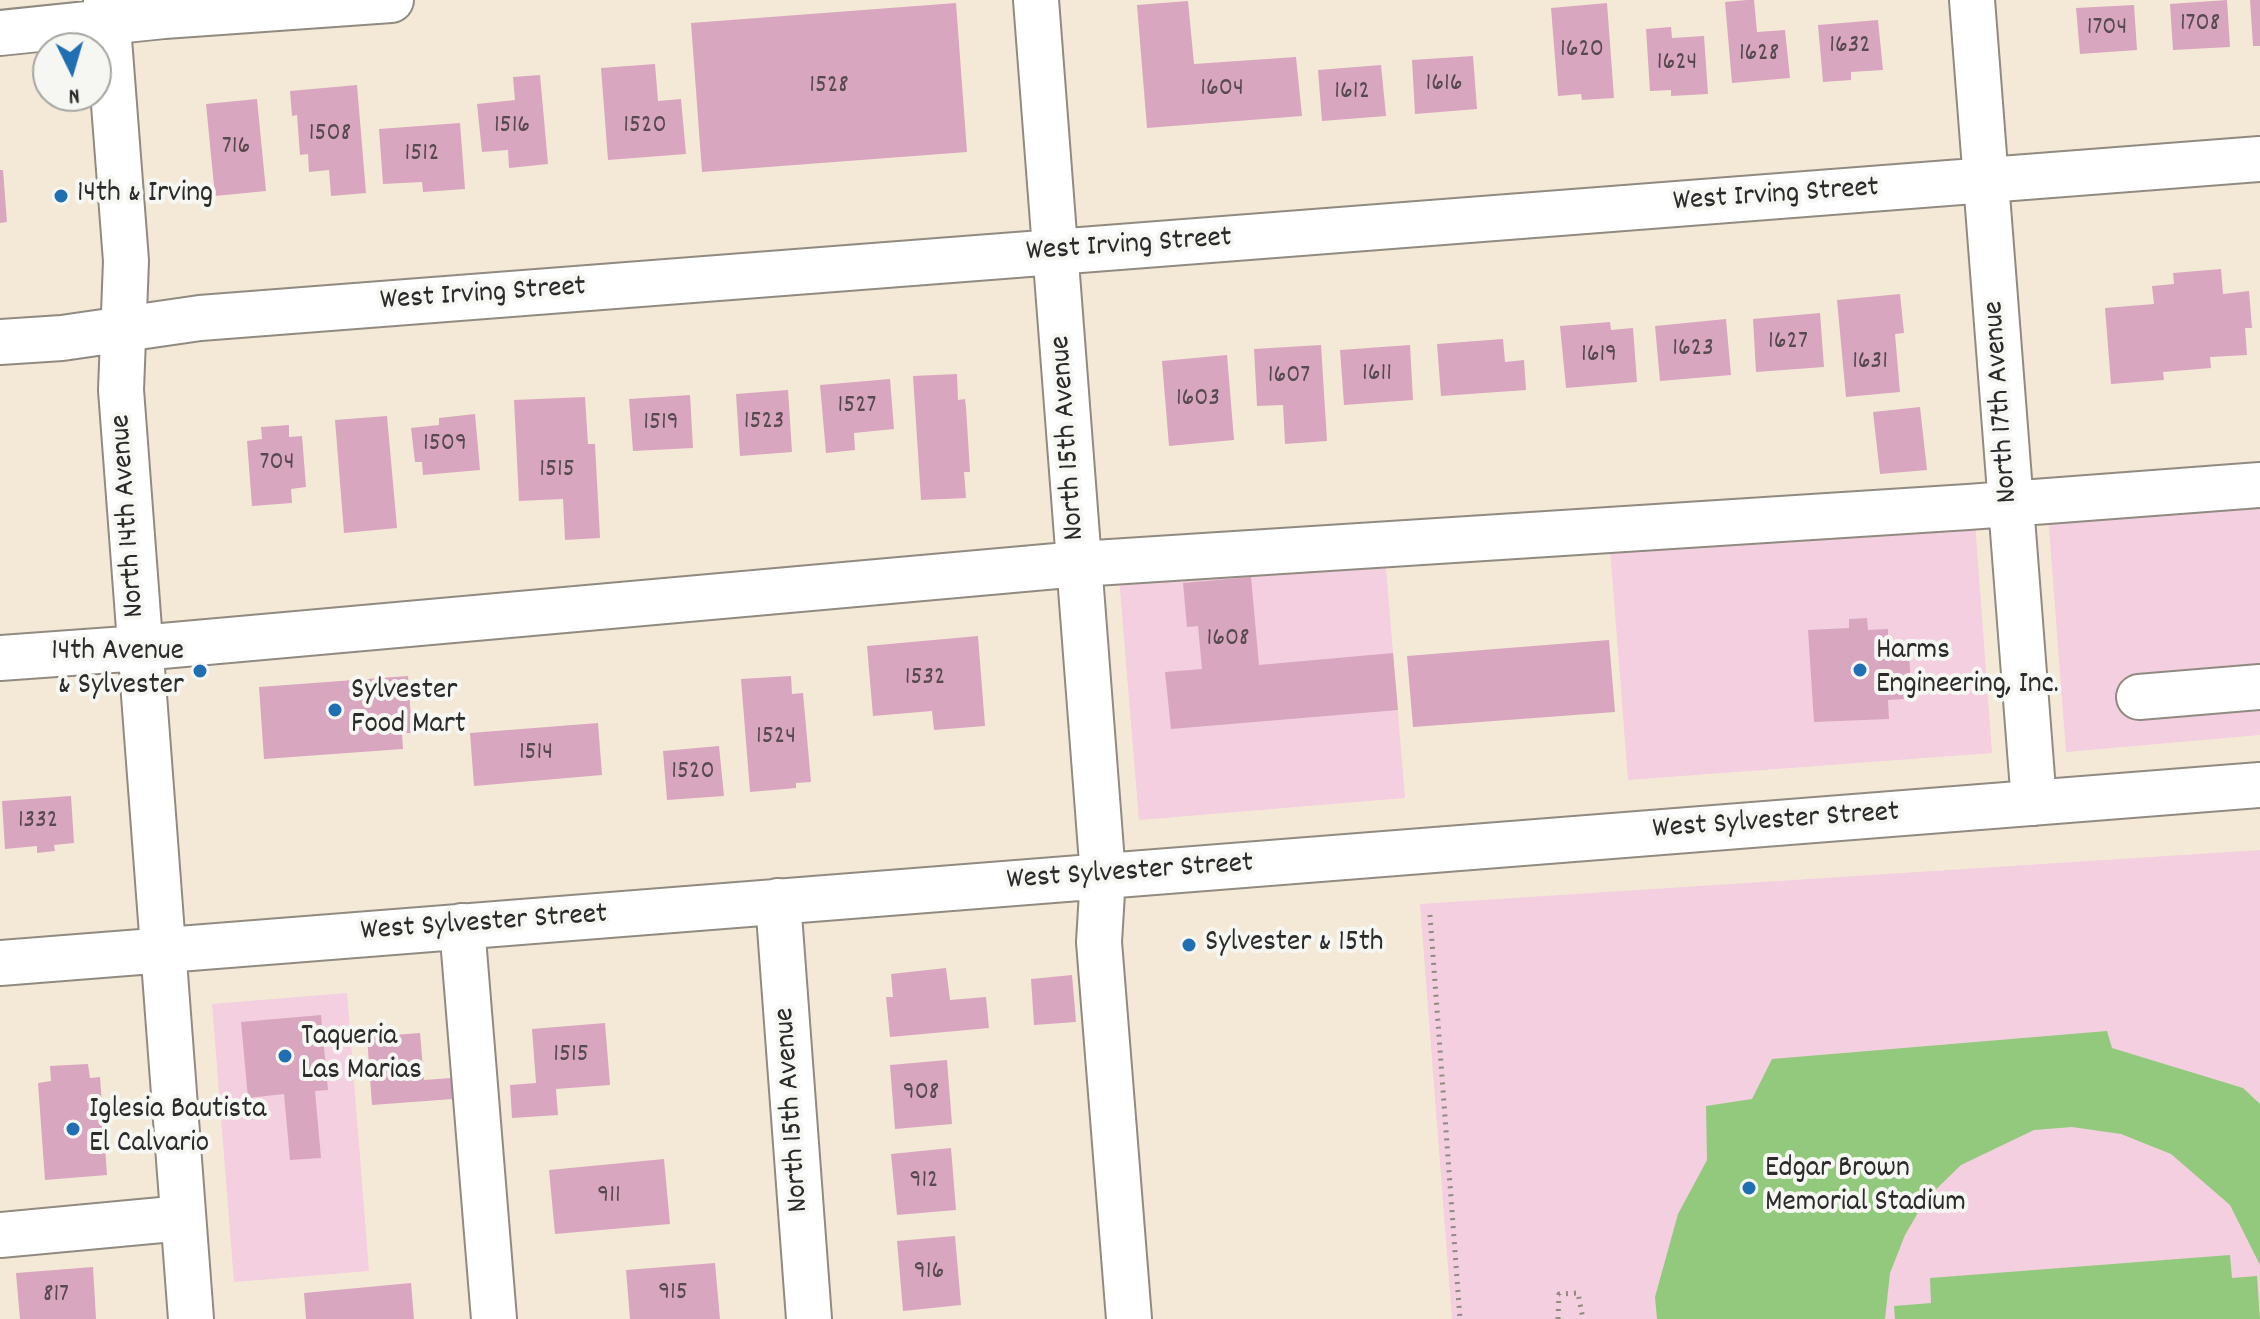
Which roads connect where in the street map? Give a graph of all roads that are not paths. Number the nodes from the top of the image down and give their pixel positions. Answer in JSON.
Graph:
{"nodes":[{"id":1,"x":391,"y":0,"type":"edge"},
{"id":2,"x":1036,"y":0,"type":"edge"},
{"id":3,"x":1972,"y":0,"type":"edge"},
{"id":4,"x":106,"y":11,"type":"edge"},
{"id":5,"x":0,"y":33,"type":"edge"},
{"id":6,"x":2260,"y":159,"type":"edge"},
{"id":7,"x":1986,"y":180,"type":"junction"},
{"id":8,"x":1055,"y":252,"type":"junction"},
{"id":9,"x":123,"y":328,"type":"junction"},
{"id":10,"x":0,"y":342,"type":"edge"},
{"id":11,"x":2260,"y":485,"type":"edge"},
{"id":12,"x":2011,"y":504,"type":"junction"},
{"id":13,"x":1079,"y":564,"type":"junction"},
{"id":14,"x":140,"y":648,"type":"junction"},
{"id":15,"x":0,"y":658,"type":"edge"},
{"id":16,"x":2260,"y":687,"type":"edge"},
{"id":17,"x":2139,"y":697,"type":"dead end"},
{"id":18,"x":2260,"y":785,"type":"edge"},
{"id":19,"x":2034,"y":803,"type":"junction"},
{"id":20,"x":1103,"y":876,"type":"junction"},
{"id":21,"x":778,"y":901,"type":"junction"},
{"id":22,"x":462,"y":926,"type":"junction"},
{"id":23,"x":163,"y":950,"type":"junction"},
{"id":24,"x":0,"y":963,"type":"edge"},
{"id":25,"x":183,"y":1218,"type":"junction"},
{"id":26,"x":0,"y":1235,"type":"edge"},
{"id":27,"x":191,"y":1319,"type":"edge"},
{"id":28,"x":494,"y":1319,"type":"edge"},
{"id":29,"x":809,"y":1319,"type":"edge"},
{"id":30,"x":1129,"y":1319,"type":"edge"}],
"edges":[{"from":1,"to":4,"type":"street"},
{"from":2,"to":8,"type":"street","name":"North 15th Avenue"},
{"from":3,"to":7,"type":"street","name":"North 17th Avenue"},
{"from":4,"to":5,"type":"street"},
{"from":4,"to":9,"type":"street","name":"North 14th Avenue"},
{"from":6,"to":7,"type":"street","name":"West Irving Street"},
{"from":7,"to":8,"type":"street","name":"West Irving Street"},
{"from":7,"to":12,"type":"street","name":"North 17th Avenue"},
{"from":8,"to":9,"type":"street","name":"West Irving Street"},
{"from":8,"to":13,"type":"street","name":"North 15th Avenue"},
{"from":9,"to":10,"type":"street","name":"West Irving Street"},
{"from":9,"to":14,"type":"street","name":"North 14th Avenue"},
{"from":11,"to":12,"type":"street"},
{"from":12,"to":13,"type":"street"},
{"from":12,"to":19,"type":"street","name":"North 17th Avenue"},
{"from":13,"to":14,"type":"street"},
{"from":13,"to":20,"type":"street","name":"North 15th Avenue"},
{"from":14,"to":15,"type":"street"},
{"from":14,"to":23,"type":"street","name":"North 14th Avenue"},
{"from":16,"to":17,"type":"street"},
{"from":18,"to":19,"type":"street","name":"West Sylvester Street"},
{"from":19,"to":20,"type":"street","name":"West Sylvester Street"},
{"from":20,"to":21,"type":"street","name":"West Sylvester Street"},
{"from":20,"to":30,"type":"street","name":"North 15th Avenue"},
{"from":21,"to":22,"type":"street","name":"West Sylvester Street"},
{"from":21,"to":29,"type":"street","name":"North 15th Avenue"},
{"from":22,"to":23,"type":"street","name":"West Sylvester Street"},
{"from":22,"to":28,"type":"street"},
{"from":23,"to":24,"type":"street","name":"West Sylvester Street"},
{"from":23,"to":25,"type":"street","name":"North 14th Avenue"},
{"from":25,"to":26,"type":"street"},
{"from":25,"to":27,"type":"street","name":"North 14th Avenue"}]}
